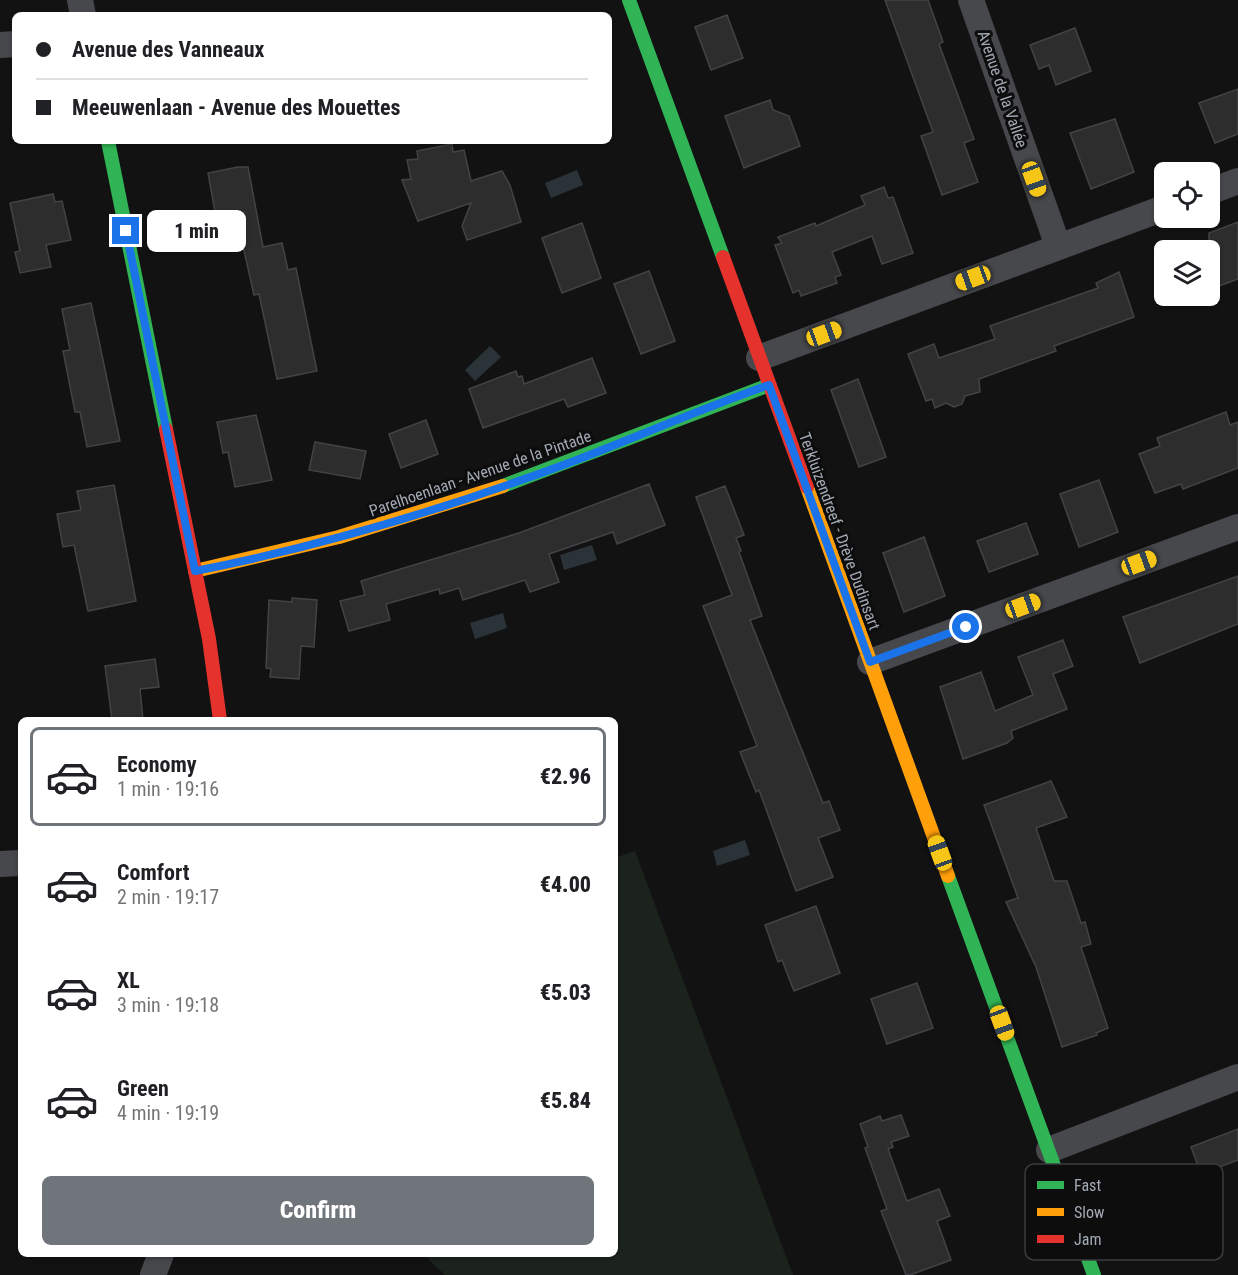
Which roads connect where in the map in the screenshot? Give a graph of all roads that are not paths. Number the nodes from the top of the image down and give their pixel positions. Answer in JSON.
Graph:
{"nodes":[{"id":1,"x":629,"y":0,"type":"edge"},
{"id":2,"x":971,"y":0,"type":"edge"},
{"id":3,"x":109,"y":144,"type":"edge"},
{"id":4,"x":1238,"y":181,"type":"edge"},
{"id":5,"x":1220,"y":188,"type":"edge"},
{"id":6,"x":1154,"y":212,"type":"edge"},
{"id":7,"x":1058,"y":246,"type":"junction"},
{"id":8,"x":759,"y":358,"type":"junction"},
{"id":9,"x":769,"y":385,"type":"junction"},
{"id":10,"x":1238,"y":527,"type":"edge"},
{"id":11,"x":195,"y":571,"type":"junction"},
{"id":12,"x":870,"y":662,"type":"junction"},
{"id":13,"x":220,"y":717,"type":"edge"},
{"id":14,"x":18,"y":863,"type":"edge"},
{"id":15,"x":0,"y":864,"type":"edge"},
{"id":16,"x":1238,"y":1077,"type":"edge"},
{"id":17,"x":1049,"y":1150,"type":"junction"},
{"id":18,"x":1054,"y":1164,"type":"edge"},
{"id":19,"x":160,"y":1257,"type":"edge"},
{"id":20,"x":1089,"y":1260,"type":"edge"},
{"id":21,"x":153,"y":1275,"type":"edge"},
{"id":22,"x":1095,"y":1275,"type":"edge"}],
"edges":[{"from":1,"to":8,"type":"street","name":"Terkluizendreef - Drève Dudinsart"},
{"from":2,"to":7,"type":"street","name":"Avenue de la Vallée"},
{"from":3,"to":11,"type":"street"},
{"from":4,"to":5,"type":"street"},
{"from":6,"to":7,"type":"street"},
{"from":7,"to":8,"type":"street"},
{"from":8,"to":9,"type":"street","name":"Terkluizendreef - Drève Dudinsart"},
{"from":9,"to":11,"type":"street","name":"Parelhoenlaan - Avenue de la Pintade"},
{"from":9,"to":12,"type":"street","name":"Terkluizendreef - Drève Dudinsart"},
{"from":10,"to":12,"type":"street"},
{"from":11,"to":13,"type":"street"},
{"from":12,"to":17,"type":"street","name":"Terkluizendreef - Drève Dudinsart"},
{"from":14,"to":15,"type":"street"},
{"from":16,"to":17,"type":"street"},
{"from":17,"to":18,"type":"street","name":"Terkluizendreef - Drève Dudinsart"},
{"from":19,"to":21,"type":"street"},
{"from":20,"to":22,"type":"street","name":"Terkluizendreef - Drève Dudinsart"}]}
